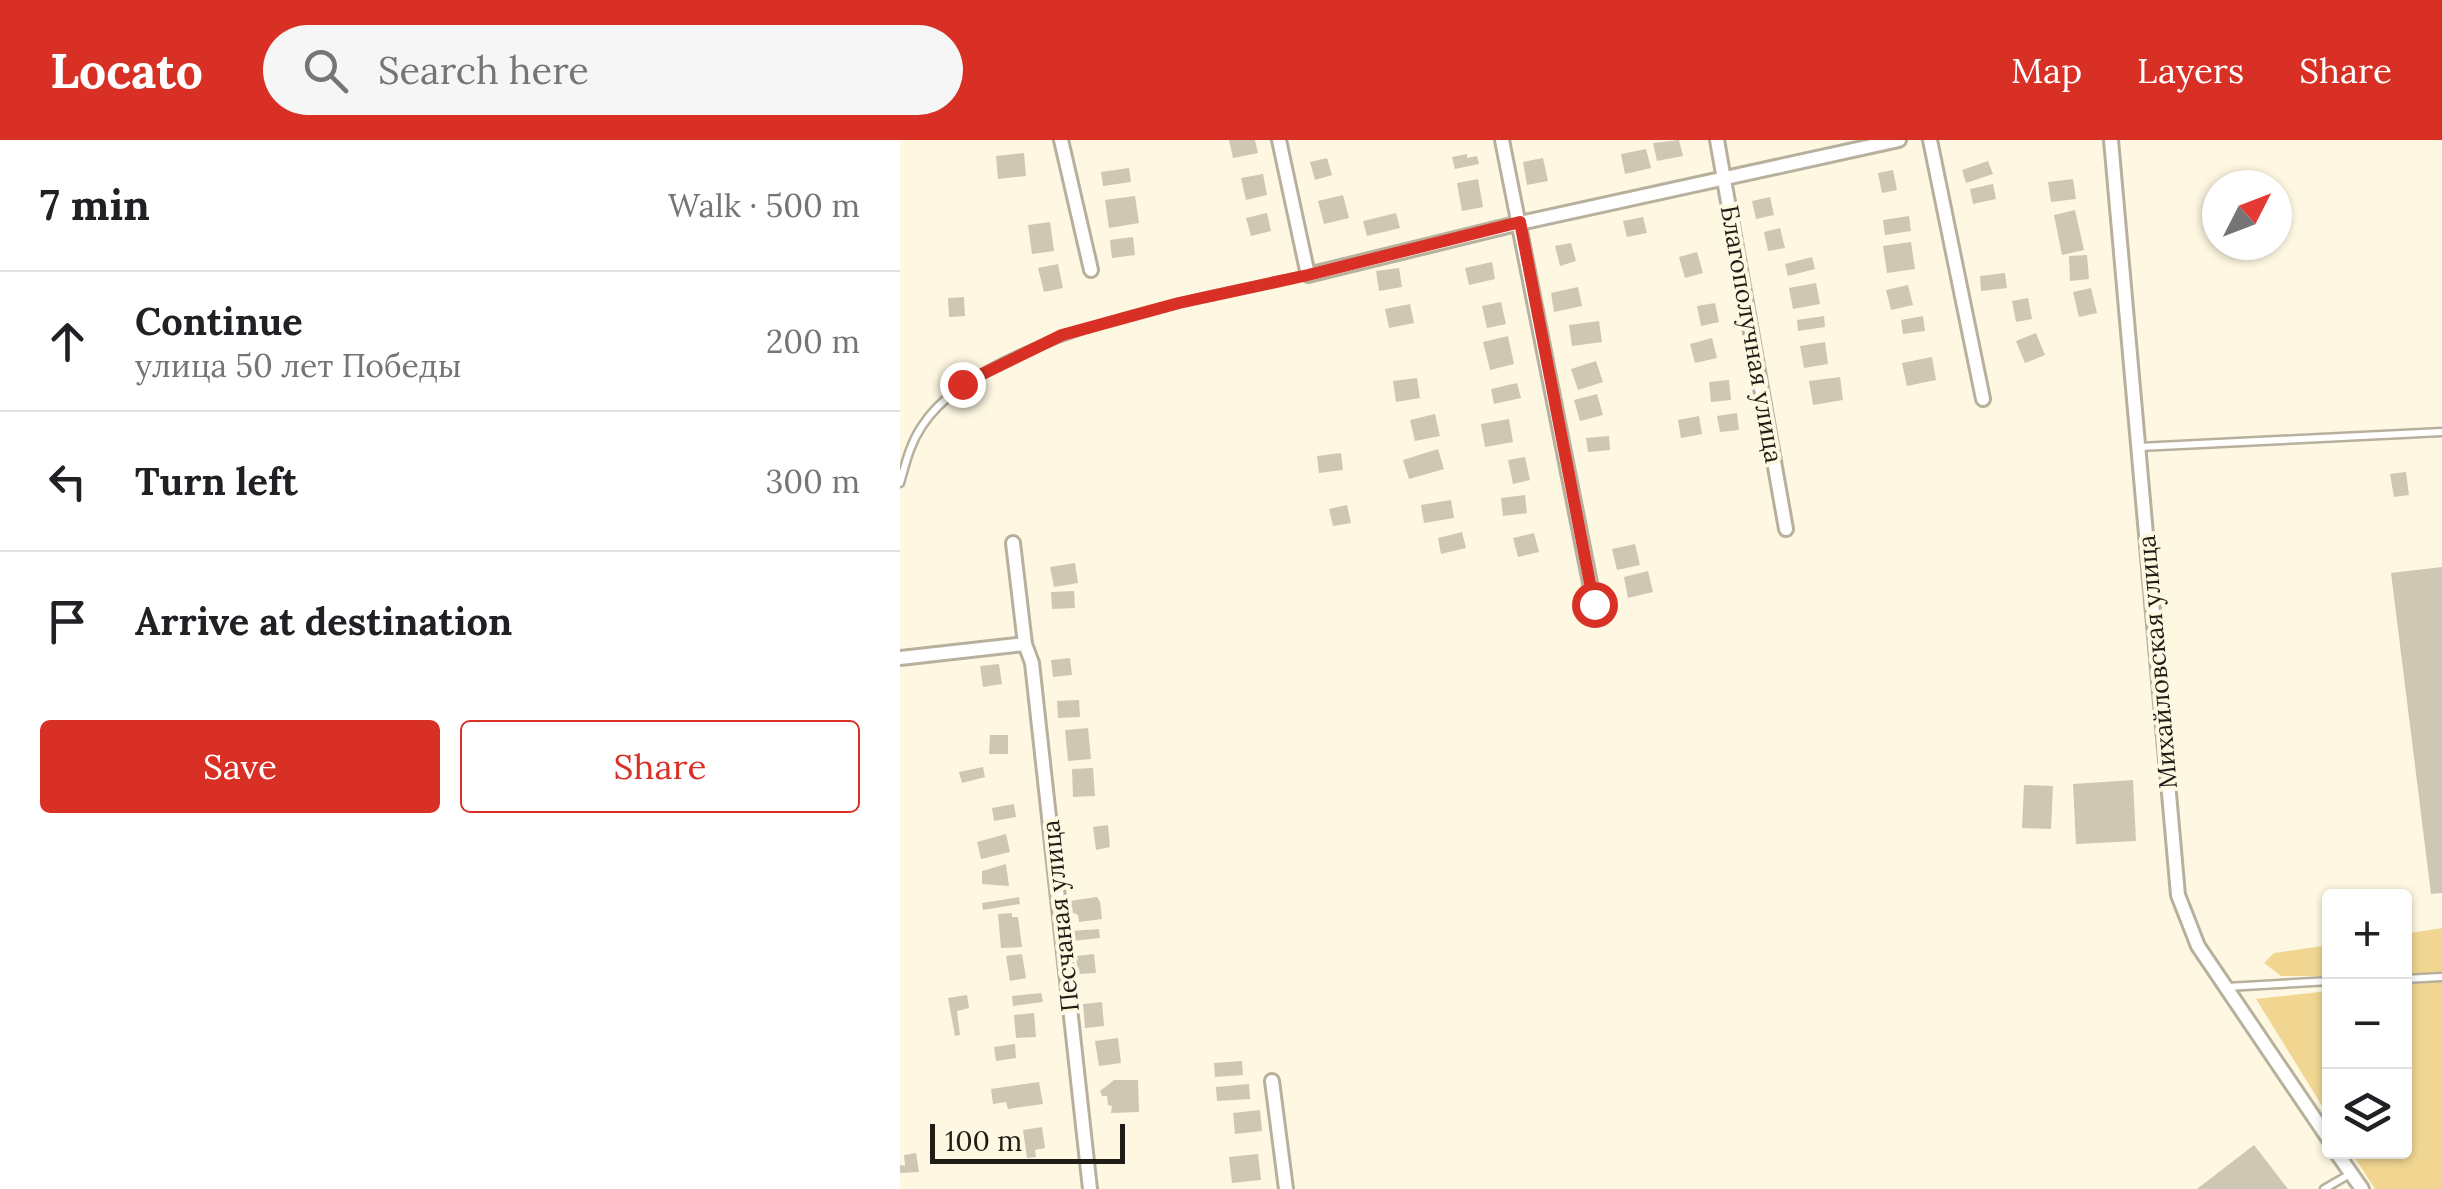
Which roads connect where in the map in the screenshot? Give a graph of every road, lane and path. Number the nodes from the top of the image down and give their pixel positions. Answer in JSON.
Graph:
{"nodes":[{"id":1,"x":1061,"y":140,"type":"edge"},
{"id":2,"x":1279,"y":140,"type":"edge"},
{"id":3,"x":1502,"y":140,"type":"edge"},
{"id":4,"x":1717,"y":140,"type":"edge"},
{"id":5,"x":1899,"y":140,"type":"edge"},
{"id":6,"x":1930,"y":140,"type":"edge"},
{"id":7,"x":2111,"y":140,"type":"edge"},
{"id":8,"x":1725,"y":180,"type":"junction"},
{"id":9,"x":1520,"y":222,"type":"junction"},
{"id":10,"x":1091,"y":270,"type":"dead end"},
{"id":11,"x":1308,"y":275,"type":"junction"},
{"id":12,"x":1984,"y":398,"type":"dead end"},
{"id":13,"x":2442,"y":432,"type":"edge"},
{"id":14,"x":2138,"y":448,"type":"junction"},
{"id":15,"x":902,"y":458,"type":"edge"},
{"id":16,"x":900,"y":482,"type":"edge"},
{"id":17,"x":1786,"y":528,"type":"dead end"},
{"id":18,"x":1013,"y":543,"type":"dead end"},
{"id":19,"x":1594,"y":604,"type":"dead end"},
{"id":20,"x":1025,"y":644,"type":"junction"},
{"id":21,"x":900,"y":658,"type":"edge"},
{"id":22,"x":2442,"y":977,"type":"edge"},
{"id":23,"x":2412,"y":979,"type":"edge"},
{"id":24,"x":2322,"y":981,"type":"edge"},
{"id":25,"x":2226,"y":987,"type":"junction"},
{"id":26,"x":1272,"y":1081,"type":"dead end"},
{"id":27,"x":2322,"y":1129,"type":"edge"},
{"id":28,"x":2341,"y":1159,"type":"edge"},
{"id":29,"x":2351,"y":1174,"type":"junction"},
{"id":30,"x":1090,"y":1189,"type":"edge"},
{"id":31,"x":1286,"y":1189,"type":"edge"},
{"id":32,"x":2324,"y":1189,"type":"edge"},
{"id":33,"x":2362,"y":1189,"type":"edge"}],
"edges":[{"from":1,"to":10,"type":"street"},
{"from":2,"to":11,"type":"street"},
{"from":3,"to":9,"type":"street"},
{"from":4,"to":8,"type":"street","name":"Благополучная улица"},
{"from":5,"to":8,"type":"street"},
{"from":6,"to":12,"type":"street"},
{"from":7,"to":14,"type":"street","name":"Михайловская улица"},
{"from":8,"to":9,"type":"street"},
{"from":8,"to":17,"type":"street","name":"Благополучная улица"},
{"from":9,"to":11,"type":"street"},
{"from":9,"to":19,"type":"street"},
{"from":11,"to":15,"type":"lane"},
{"from":13,"to":14,"type":"lane"},
{"from":14,"to":25,"type":"street","name":"Михайловская улица"},
{"from":15,"to":16,"type":"lane"},
{"from":18,"to":20,"type":"street","name":"Песчаная улица"},
{"from":20,"to":21,"type":"street"},
{"from":20,"to":30,"type":"street","name":"Песчаная улица"},
{"from":22,"to":23,"type":"lane"},
{"from":24,"to":25,"type":"lane"},
{"from":25,"to":27,"type":"street","name":"Михайловская улица"},
{"from":26,"to":31,"type":"street"},
{"from":28,"to":29,"type":"street"},
{"from":29,"to":32,"type":"lane"},
{"from":29,"to":33,"type":"street"}]}
